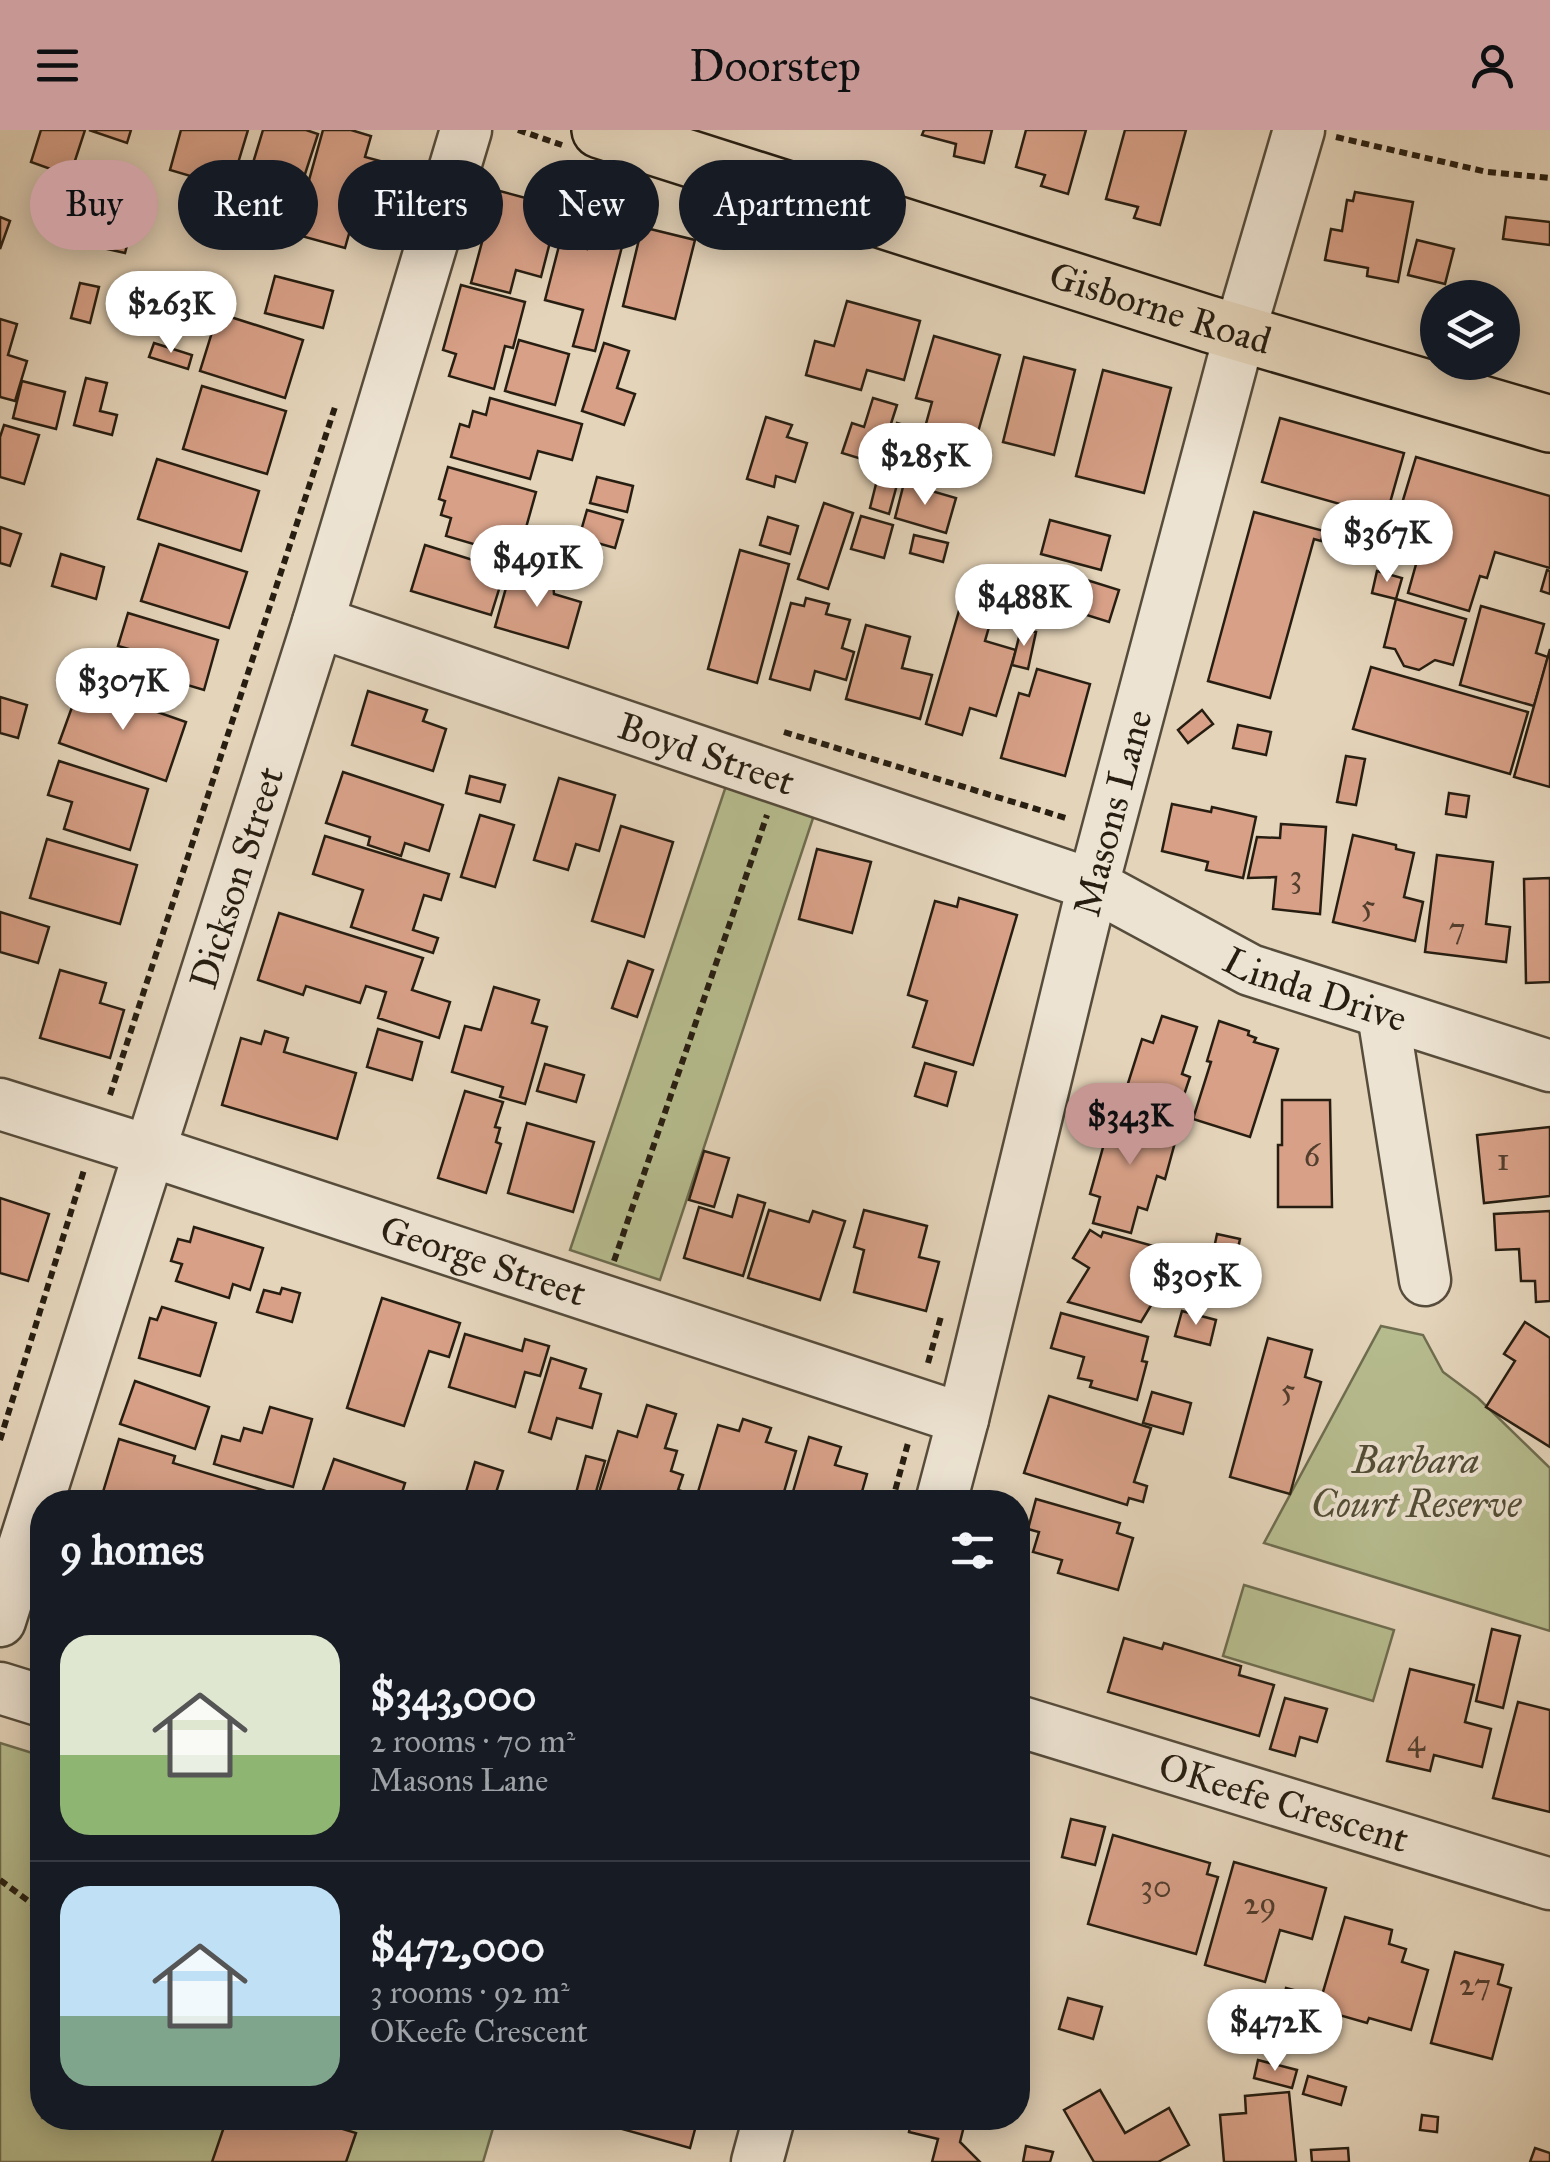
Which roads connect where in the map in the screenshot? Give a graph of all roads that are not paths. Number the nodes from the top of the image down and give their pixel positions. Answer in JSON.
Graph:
{"nodes":[{"id":1,"x":466,"y":130,"type":"edge"},
{"id":2,"x":600,"y":130,"type":"edge"},
{"id":3,"x":1315,"y":133,"type":"edge"},
{"id":4,"x":1240,"y":332,"type":"junction"},
{"id":5,"x":1550,"y":424,"type":"edge"},
{"id":6,"x":318,"y":622,"type":"junction"},
{"id":7,"x":1093,"y":885,"type":"junction"},
{"id":8,"x":1384,"y":1014,"type":"junction"},
{"id":9,"x":1550,"y":1066,"type":"edge"},
{"id":10,"x":0,"y":1104,"type":"edge"},
{"id":11,"x":150,"y":1151,"type":"junction"},
{"id":12,"x":1425,"y":1280,"type":"dead end"},
{"id":13,"x":964,"y":1419,"type":"junction"},
{"id":14,"x":42,"y":1490,"type":"edge"},
{"id":15,"x":944,"y":1490,"type":"edge"},
{"id":16,"x":30,"y":1527,"type":"edge"},
{"id":17,"x":0,"y":1621,"type":"edge"},
{"id":18,"x":0,"y":1688,"type":"edge"},
{"id":19,"x":30,"y":1697,"type":"edge"},
{"id":20,"x":1030,"y":1725,"type":"edge"},
{"id":21,"x":1550,"y":1884,"type":"edge"},
{"id":22,"x":766,"y":2130,"type":"edge"},
{"id":23,"x":757,"y":2162,"type":"edge"}],
"edges":[{"from":1,"to":6,"type":"street","name":"Dickson Street"},
{"from":2,"to":4,"type":"main road","name":"Gisborne Road"},
{"from":3,"to":4,"type":"street","name":"Masons Lane"},
{"from":4,"to":5,"type":"main road","name":"Gisborne Road"},
{"from":4,"to":7,"type":"street","name":"Masons Lane"},
{"from":6,"to":7,"type":"street","name":"Boyd Street"},
{"from":6,"to":11,"type":"street","name":"Dickson Street"},
{"from":7,"to":8,"type":"street","name":"Linda Drive"},
{"from":7,"to":13,"type":"street","name":"Masons Lane"},
{"from":8,"to":9,"type":"street","name":"Linda Drive"},
{"from":8,"to":12,"type":"street"},
{"from":10,"to":11,"type":"street","name":"George Street"},
{"from":11,"to":13,"type":"street","name":"George Street"},
{"from":11,"to":14,"type":"street","name":"Dickson Street"},
{"from":13,"to":15,"type":"street","name":"Masons Lane"},
{"from":16,"to":17,"type":"street","name":"Dickson Street"},
{"from":18,"to":19,"type":"street"},
{"from":20,"to":21,"type":"street","name":"OKeefe Crescent"},
{"from":22,"to":23,"type":"street"}]}
